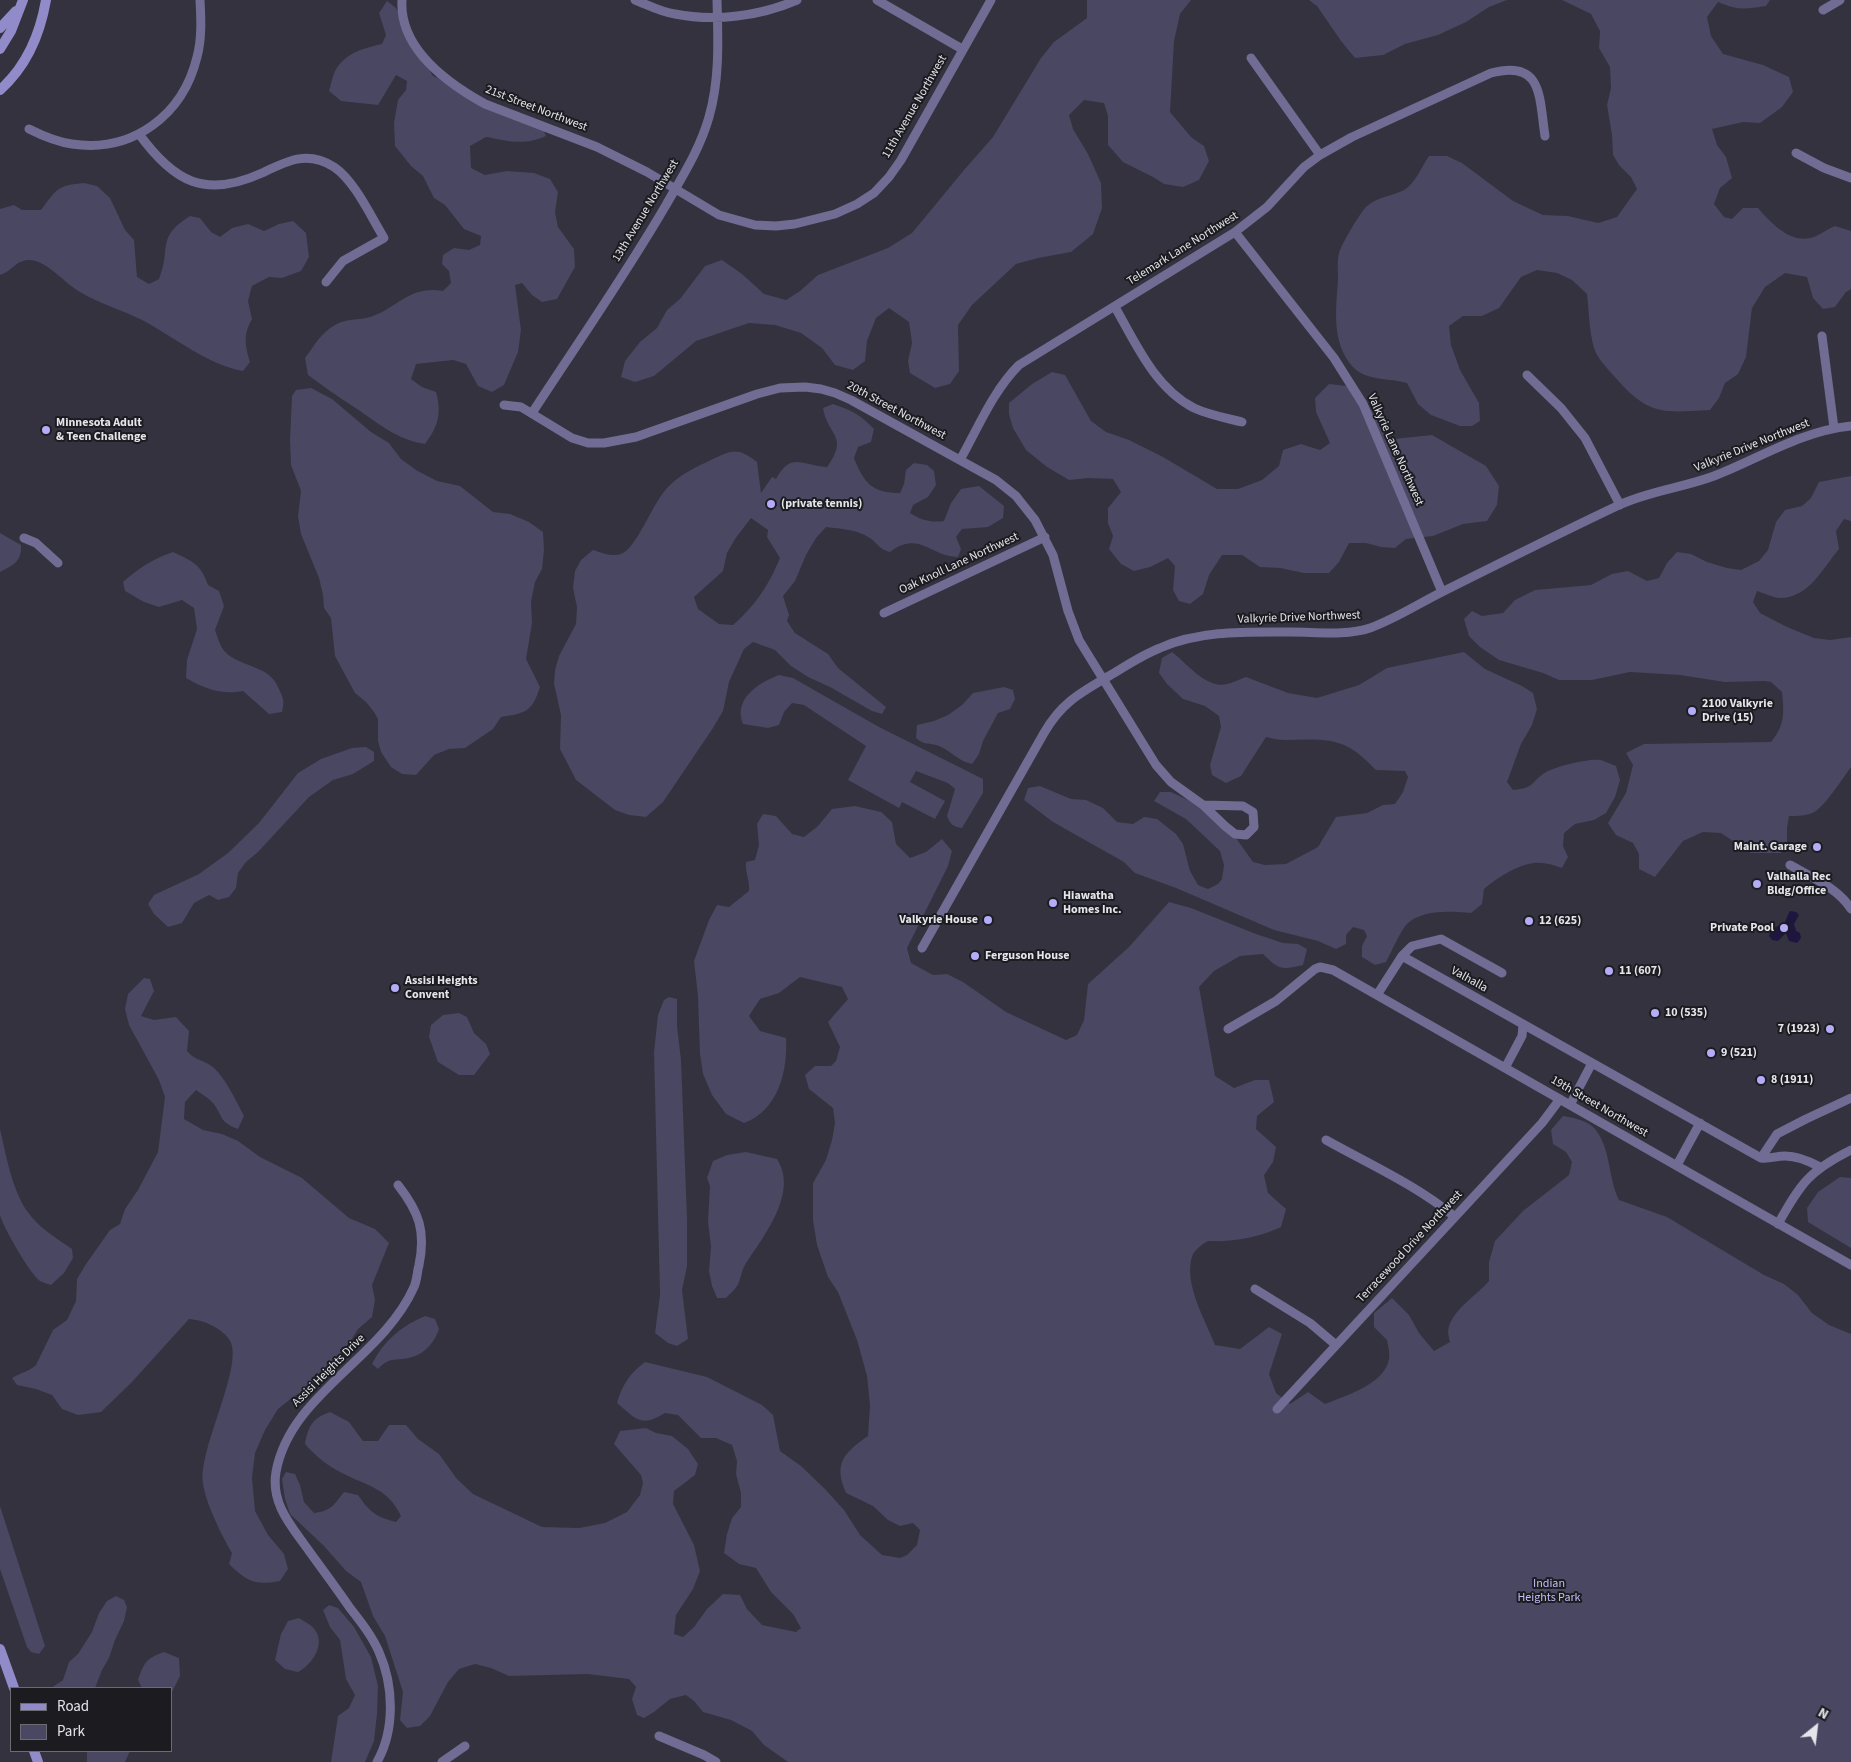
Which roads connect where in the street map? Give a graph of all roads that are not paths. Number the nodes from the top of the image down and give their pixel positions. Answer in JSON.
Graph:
{"nodes":[{"id":1,"x":46,"y":0,"type":"edge"},
{"id":2,"x":200,"y":0,"type":"edge"},
{"id":3,"x":402,"y":0,"type":"edge"},
{"id":4,"x":635,"y":0,"type":"edge"},
{"id":5,"x":717,"y":0,"type":"edge"},
{"id":6,"x":797,"y":0,"type":"edge"},
{"id":7,"x":877,"y":0,"type":"edge"},
{"id":8,"x":991,"y":0,"type":"edge"},
{"id":9,"x":1840,"y":0,"type":"edge"},
{"id":10,"x":22,"y":2,"type":"edge"},
{"id":11,"x":1824,"y":10,"type":"dead end"},
{"id":12,"x":717,"y":17,"type":"junction"},
{"id":13,"x":0,"y":28,"type":"edge"},
{"id":14,"x":962,"y":49,"type":"junction"},
{"id":15,"x":0,"y":50,"type":"edge"},
{"id":16,"x":1251,"y":58,"type":"dead end"},
{"id":17,"x":0,"y":90,"type":"edge"},
{"id":18,"x":29,"y":129,"type":"dead end"},
{"id":19,"x":139,"y":134,"type":"junction"},
{"id":20,"x":1545,"y":136,"type":"dead end"},
{"id":21,"x":1796,"y":153,"type":"dead end"},
{"id":22,"x":1320,"y":155,"type":"junction"},
{"id":23,"x":1851,"y":178,"type":"edge"},
{"id":24,"x":675,"y":189,"type":"junction"},
{"id":25,"x":1235,"y":232,"type":"junction"},
{"id":26,"x":326,"y":282,"type":"dead end"},
{"id":27,"x":1115,"y":307,"type":"junction"},
{"id":28,"x":1822,"y":336,"type":"dead end"},
{"id":29,"x":1527,"y":375,"type":"dead end"},
{"id":30,"x":504,"y":405,"type":"dead end"},
{"id":31,"x":532,"y":413,"type":"junction"},
{"id":32,"x":1242,"y":422,"type":"dead end"},
{"id":33,"x":1851,"y":426,"type":"edge"},
{"id":34,"x":1834,"y":428,"type":"junction"},
{"id":35,"x":960,"y":460,"type":"junction"},
{"id":36,"x":1620,"y":505,"type":"junction"},
{"id":37,"x":1045,"y":537,"type":"junction"},
{"id":38,"x":24,"y":538,"type":"dead end"},
{"id":39,"x":58,"y":563,"type":"dead end"},
{"id":40,"x":1442,"y":592,"type":"junction"},
{"id":41,"x":884,"y":613,"type":"dead end"},
{"id":42,"x":1103,"y":679,"type":"junction"},
{"id":43,"x":1203,"y":806,"type":"junction"},
{"id":44,"x":1790,"y":865,"type":"dead end"},
{"id":45,"x":1851,"y":909,"type":"edge"},
{"id":46,"x":922,"y":948,"type":"dead end"},
{"id":47,"x":1402,"y":956,"type":"junction"},
{"id":48,"x":1502,"y":973,"type":"dead end"},
{"id":49,"x":1377,"y":995,"type":"junction"},
{"id":50,"x":1523,"y":1025,"type":"junction"},
{"id":51,"x":1228,"y":1029,"type":"dead end"},
{"id":52,"x":1592,"y":1063,"type":"junction"},
{"id":53,"x":1505,"y":1068,"type":"junction"},
{"id":54,"x":1560,"y":1099,"type":"junction"},
{"id":55,"x":1850,"y":1100,"type":"edge"},
{"id":56,"x":1570,"y":1105,"type":"junction"},
{"id":57,"x":1700,"y":1123,"type":"junction"},
{"id":58,"x":1326,"y":1140,"type":"dead end"},
{"id":59,"x":1851,"y":1150,"type":"edge"},
{"id":60,"x":1761,"y":1158,"type":"junction"},
{"id":61,"x":1677,"y":1166,"type":"junction"},
{"id":62,"x":1820,"y":1167,"type":"junction"},
{"id":63,"x":398,"y":1185,"type":"dead end"},
{"id":64,"x":1455,"y":1217,"type":"junction"},
{"id":65,"x":1778,"y":1224,"type":"junction"},
{"id":66,"x":1851,"y":1265,"type":"edge"},
{"id":67,"x":1255,"y":1289,"type":"dead end"},
{"id":68,"x":1336,"y":1345,"type":"junction"},
{"id":69,"x":1277,"y":1409,"type":"dead end"},
{"id":70,"x":0,"y":1649,"type":"edge"},
{"id":71,"x":14,"y":1687,"type":"edge"},
{"id":72,"x":659,"y":1736,"type":"dead end"},
{"id":73,"x":465,"y":1746,"type":"dead end"},
{"id":74,"x":377,"y":1762,"type":"edge"},
{"id":75,"x":442,"y":1762,"type":"edge"},
{"id":76,"x":716,"y":1762,"type":"edge"}],
"edges":[{"from":1,"to":17,"type":"main road"},
{"from":2,"to":19,"type":"street"},
{"from":3,"to":24,"type":"street","name":"21st Street Northwest"},
{"from":4,"to":12,"type":"street"},
{"from":5,"to":12,"type":"street","name":"13th Avenue Northwest"},
{"from":6,"to":12,"type":"street"},
{"from":7,"to":14,"type":"street"},
{"from":8,"to":14,"type":"street","name":"11th Avenue Northwest"},
{"from":9,"to":11,"type":"street"},
{"from":10,"to":13,"type":"main road"},
{"from":10,"to":15,"type":"main road"},
{"from":12,"to":24,"type":"street","name":"13th Avenue Northwest"},
{"from":14,"to":24,"type":"street","name":"11th Avenue Northwest"},
{"from":16,"to":22,"type":"street"},
{"from":18,"to":19,"type":"street"},
{"from":19,"to":26,"type":"street"},
{"from":20,"to":22,"type":"street","name":"Telemark Lane Northwest"},
{"from":21,"to":23,"type":"street"},
{"from":22,"to":25,"type":"street","name":"Telemark Lane Northwest"},
{"from":24,"to":31,"type":"street","name":"13th Avenue Northwest"},
{"from":25,"to":27,"type":"street","name":"Telemark Lane Northwest"},
{"from":25,"to":40,"type":"street","name":"Valkyrie Lane Northwest"},
{"from":27,"to":32,"type":"street"},
{"from":27,"to":35,"type":"street","name":"Telemark Lane Northwest"},
{"from":28,"to":34,"type":"street"},
{"from":29,"to":36,"type":"street"},
{"from":30,"to":31,"type":"street","name":"20th Street Northwest"},
{"from":31,"to":35,"type":"street","name":"20th Street Northwest"},
{"from":33,"to":34,"type":"street","name":"Valkyrie Drive Northwest"},
{"from":34,"to":36,"type":"street","name":"Valkyrie Drive Northwest"},
{"from":35,"to":37,"type":"street","name":"20th Street Northwest"},
{"from":36,"to":40,"type":"street","name":"Valkyrie Drive Northwest"},
{"from":37,"to":41,"type":"street","name":"Oak Knoll Lane Northwest"},
{"from":37,"to":42,"type":"street","name":"20th Street Northwest"},
{"from":38,"to":39,"type":"street"},
{"from":40,"to":42,"type":"street","name":"Valkyrie Drive Northwest"},
{"from":42,"to":43,"type":"street","name":"20th Street Northwest"},
{"from":42,"to":46,"type":"street","name":"Valkyrie Drive Northwest"},
{"from":43,"to":43,"type":"street","name":"20th Street Northwest"},
{"from":44,"to":45,"type":"street"},
{"from":47,"to":48,"type":"street","name":"Valhalla"},
{"from":47,"to":49,"type":"street","name":"Valhalla"},
{"from":47,"to":50,"type":"street","name":"Valhalla"},
{"from":49,"to":51,"type":"street","name":"19th Street Northwest"},
{"from":49,"to":53,"type":"street","name":"19th Street Northwest"},
{"from":50,"to":52,"type":"street","name":"Valhalla"},
{"from":50,"to":53,"type":"street"},
{"from":52,"to":56,"type":"street"},
{"from":52,"to":57,"type":"street","name":"Valhalla"},
{"from":53,"to":54,"type":"street","name":"19th Street Northwest"},
{"from":54,"to":56,"type":"street","name":"19th Street Northwest"},
{"from":54,"to":64,"type":"street","name":"Terracewood Drive Northwest"},
{"from":55,"to":60,"type":"street"},
{"from":56,"to":61,"type":"street","name":"19th Street Northwest"},
{"from":57,"to":60,"type":"street","name":"Valhalla"},
{"from":57,"to":61,"type":"street"},
{"from":58,"to":64,"type":"street"},
{"from":59,"to":62,"type":"street"},
{"from":60,"to":62,"type":"street"},
{"from":61,"to":65,"type":"street","name":"19th Street Northwest"},
{"from":62,"to":65,"type":"street"},
{"from":63,"to":74,"type":"street","name":"Assisi Heights Drive"},
{"from":64,"to":68,"type":"street","name":"Terracewood Drive Northwest"},
{"from":65,"to":66,"type":"street","name":"19th Street Northwest"},
{"from":67,"to":68,"type":"street"},
{"from":68,"to":69,"type":"street","name":"Terracewood Drive Northwest"},
{"from":70,"to":71,"type":"main road"},
{"from":72,"to":76,"type":"street"},
{"from":73,"to":75,"type":"street"}]}
